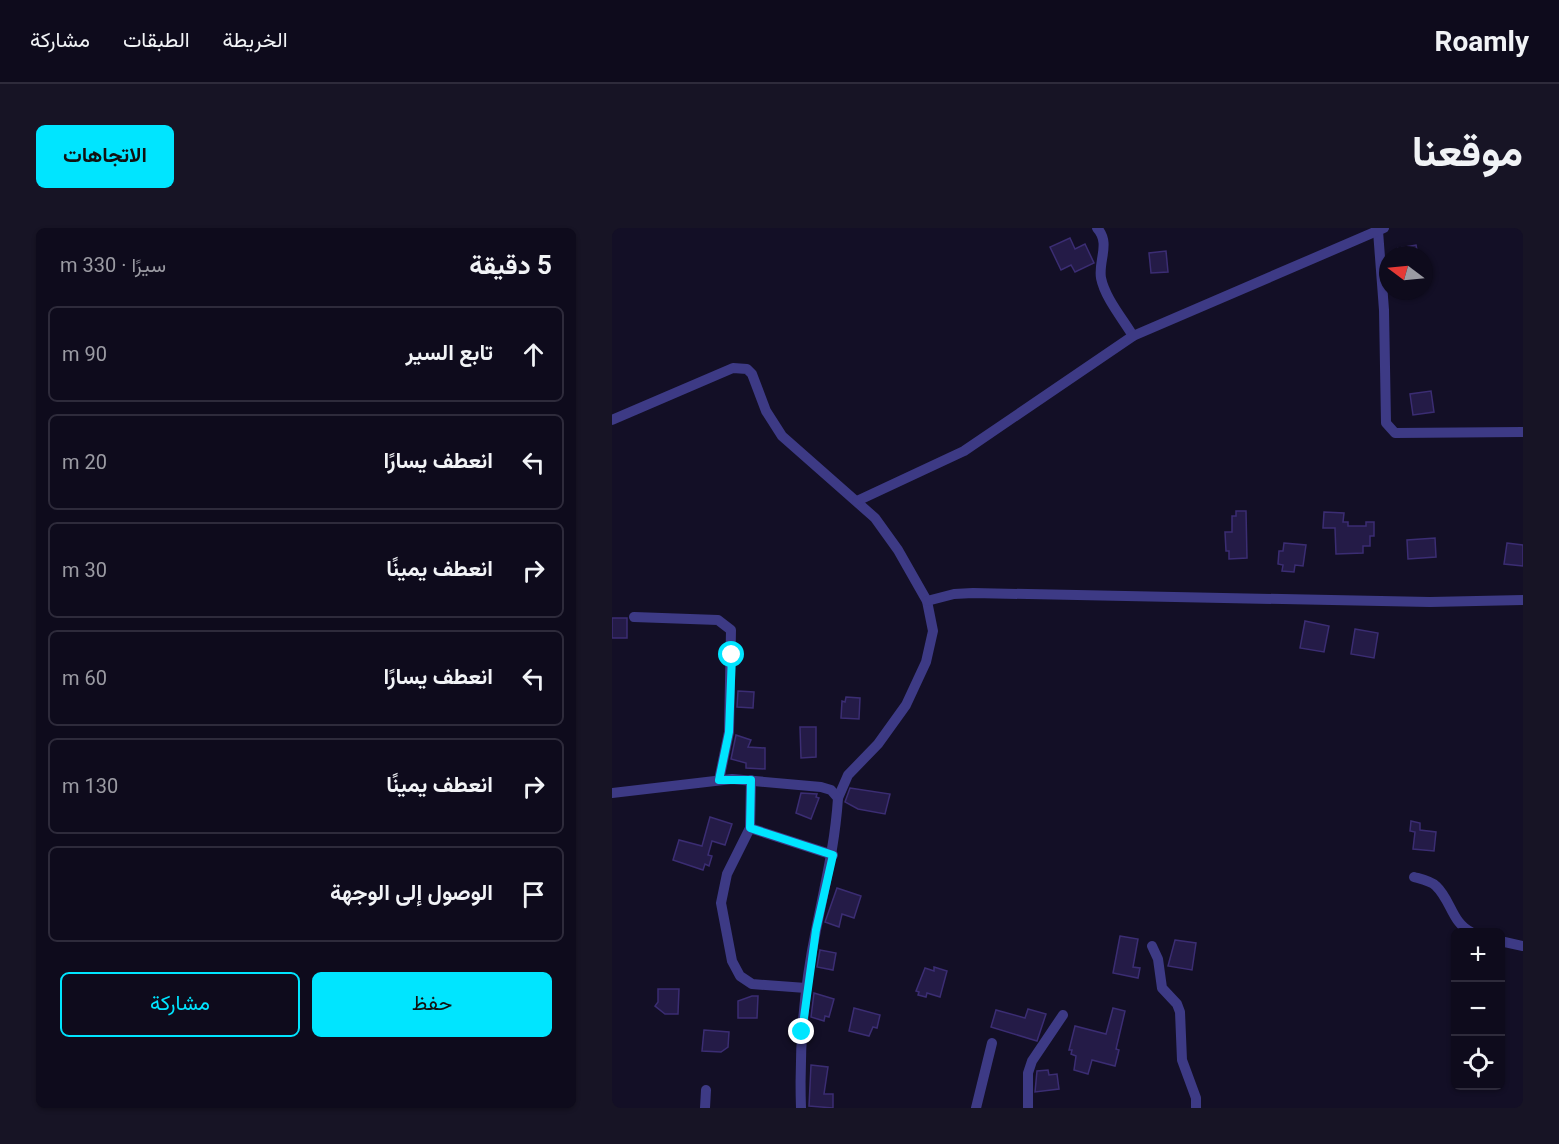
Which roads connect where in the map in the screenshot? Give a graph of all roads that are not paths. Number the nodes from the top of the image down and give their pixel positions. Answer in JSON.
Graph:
{"nodes":[{"id":1,"x":1097,"y":228,"type":"edge"},
{"id":2,"x":1381,"y":230,"type":"edge"},
{"id":3,"x":1133,"y":336,"type":"junction"},
{"id":4,"x":612,"y":420,"type":"edge"},
{"id":5,"x":1523,"y":432,"type":"edge"},
{"id":6,"x":857,"y":501,"type":"junction"},
{"id":7,"x":1523,"y":600,"type":"edge"},
{"id":8,"x":927,"y":601,"type":"junction"},
{"id":9,"x":634,"y":617,"type":"dead end"},
{"id":10,"x":719,"y":780,"type":"junction"},
{"id":11,"x":751,"y":780,"type":"junction"},
{"id":12,"x":612,"y":793,"type":"edge"},
{"id":13,"x":838,"y":798,"type":"junction"},
{"id":14,"x":750,"y":828,"type":"junction"},
{"id":15,"x":833,"y":855,"type":"junction"},
{"id":16,"x":1414,"y":877,"type":"dead end"},
{"id":17,"x":1466,"y":928,"type":"edge"},
{"id":18,"x":1505,"y":942,"type":"edge"},
{"id":19,"x":1152,"y":946,"type":"dead end"},
{"id":20,"x":1523,"y":946,"type":"edge"},
{"id":21,"x":806,"y":988,"type":"junction"},
{"id":22,"x":1063,"y":1016,"type":"dead end"},
{"id":23,"x":992,"y":1043,"type":"dead end"},
{"id":24,"x":706,"y":1090,"type":"dead end"},
{"id":25,"x":705,"y":1108,"type":"edge"},
{"id":26,"x":801,"y":1108,"type":"edge"},
{"id":27,"x":976,"y":1108,"type":"edge"},
{"id":28,"x":1028,"y":1108,"type":"edge"},
{"id":29,"x":1196,"y":1108,"type":"edge"}],
"edges":[{"from":1,"to":3,"type":"street"},
{"from":2,"to":3,"type":"street"},
{"from":2,"to":5,"type":"street"},
{"from":3,"to":6,"type":"street"},
{"from":4,"to":6,"type":"street"},
{"from":6,"to":8,"type":"street"},
{"from":7,"to":8,"type":"street"},
{"from":8,"to":13,"type":"street"},
{"from":9,"to":10,"type":"street"},
{"from":10,"to":11,"type":"street"},
{"from":10,"to":12,"type":"street"},
{"from":11,"to":13,"type":"street"},
{"from":11,"to":14,"type":"street"},
{"from":13,"to":15,"type":"street"},
{"from":14,"to":15,"type":"street"},
{"from":14,"to":21,"type":"street"},
{"from":15,"to":21,"type":"street"},
{"from":16,"to":17,"type":"street"},
{"from":18,"to":20,"type":"street"},
{"from":19,"to":29,"type":"street"},
{"from":21,"to":26,"type":"street"},
{"from":22,"to":28,"type":"street"},
{"from":23,"to":27,"type":"street"},
{"from":24,"to":25,"type":"street"}]}
